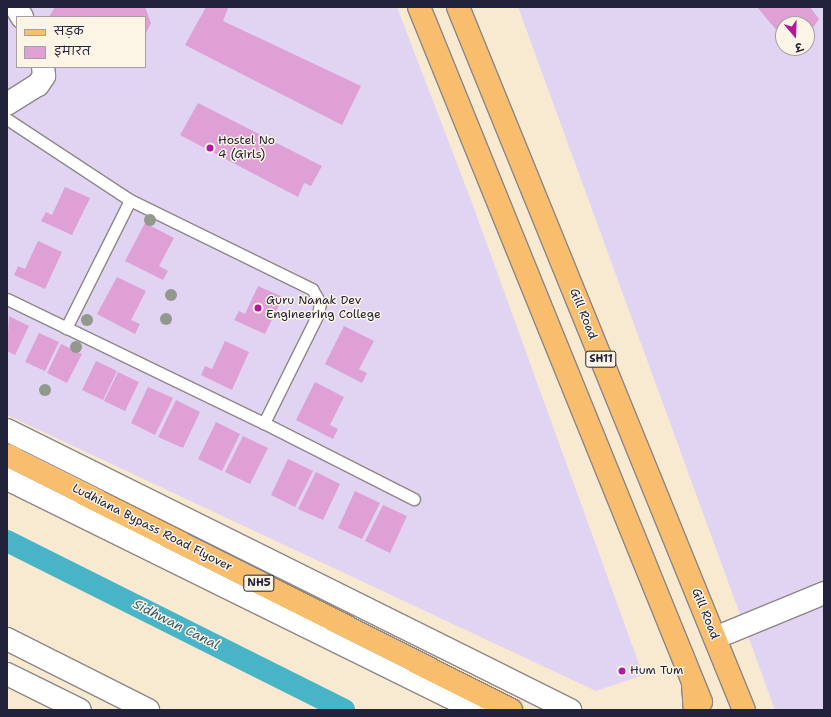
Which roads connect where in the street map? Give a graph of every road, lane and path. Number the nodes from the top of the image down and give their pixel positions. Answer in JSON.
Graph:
{"nodes":[{"id":1,"x":16,"y":7,"type":"edge"},
{"id":2,"x":419,"y":7,"type":"edge"},
{"id":3,"x":458,"y":7,"type":"edge"},
{"id":4,"x":21,"y":16,"type":"edge"},
{"id":5,"x":43,"y":68,"type":"edge"},
{"id":6,"x":7,"y":104,"type":"edge"},
{"id":7,"x":7,"y":118,"type":"edge"},
{"id":8,"x":130,"y":200,"type":"junction"},
{"id":9,"x":7,"y":299,"type":"edge"},
{"id":10,"x":66,"y":328,"type":"junction"},
{"id":11,"x":264,"y":423,"type":"junction"},
{"id":12,"x":7,"y":430,"type":"edge"},
{"id":13,"x":7,"y":455,"type":"edge"},
{"id":14,"x":7,"y":479,"type":"edge"},
{"id":15,"x":414,"y":499,"type":"dead end"},
{"id":16,"x":824,"y":594,"type":"edge"},
{"id":17,"x":715,"y":638,"type":"junction"},
{"id":18,"x":7,"y":639,"type":"edge"},
{"id":19,"x":9,"y":677,"type":"edge"},
{"id":20,"x":693,"y":684,"type":"junction"},
{"id":21,"x":79,"y":710,"type":"edge"},
{"id":22,"x":148,"y":710,"type":"edge"},
{"id":23,"x":476,"y":710,"type":"edge"},
{"id":24,"x":511,"y":710,"type":"edge"},
{"id":25,"x":570,"y":710,"type":"edge"},
{"id":26,"x":695,"y":710,"type":"edge"},
{"id":27,"x":704,"y":710,"type":"edge"},
{"id":28,"x":744,"y":710,"type":"edge"}],
"edges":[{"from":1,"to":4,"type":"street"},
{"from":2,"to":20,"type":"main road"},
{"from":3,"to":17,"type":"main road","name":"Gill Road","number":"SH11"},
{"from":5,"to":6,"type":"street"},
{"from":7,"to":8,"type":"lane"},
{"from":8,"to":10,"type":"lane"},
{"from":8,"to":11,"type":"lane"},
{"from":9,"to":10,"type":"lane"},
{"from":10,"to":11,"type":"lane"},
{"from":11,"to":15,"type":"lane"},
{"from":12,"to":25,"type":"street"},
{"from":13,"to":24,"type":"main road","name":"Ludhiana Bypass Road Flyover","number":"NH5"},
{"from":14,"to":23,"type":"street"},
{"from":16,"to":17,"type":"street"},
{"from":17,"to":28,"type":"main road","name":"Gill Road","number":"SH11"},
{"from":18,"to":22,"type":"street"},
{"from":19,"to":21,"type":"street"},
{"from":20,"to":26,"type":"main road"},
{"from":20,"to":27,"type":"main road"}]}
